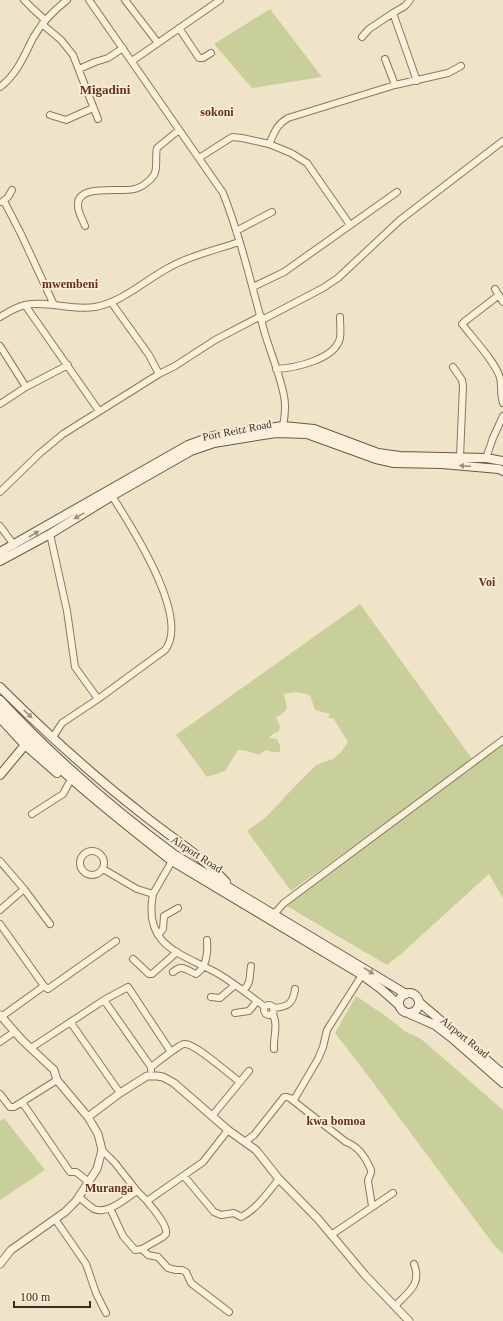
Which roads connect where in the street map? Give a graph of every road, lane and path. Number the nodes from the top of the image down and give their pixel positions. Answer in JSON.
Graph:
{"nodes":[{"id":1,"x":24,"y":0,"type":"edge"},
{"id":2,"x":67,"y":0,"type":"edge"},
{"id":3,"x":89,"y":0,"type":"edge"},
{"id":4,"x":125,"y":0,"type":"edge"},
{"id":5,"x":220,"y":0,"type":"edge"},
{"id":6,"x":410,"y":0,"type":"edge"},
{"id":7,"x":393,"y":13,"type":"junction"},
{"id":8,"x":44,"y":22,"type":"junction"},
{"id":9,"x":179,"y":28,"type":"junction"},
{"id":10,"x":362,"y":37,"type":"dead end"},
{"id":11,"x":158,"y":43,"type":"junction"},
{"id":12,"x":123,"y":48,"type":"junction"},
{"id":13,"x":211,"y":53,"type":"dead end"},
{"id":14,"x":384,"y":59,"type":"dead end"},
{"id":15,"x":132,"y":62,"type":"junction"},
{"id":16,"x":461,"y":66,"type":"dead end"},
{"id":17,"x":79,"y":69,"type":"junction"},
{"id":18,"x":417,"y":81,"type":"junction"},
{"id":19,"x":1,"y":83,"type":"edge"},
{"id":20,"x":394,"y":85,"type":"junction"},
{"id":21,"x":93,"y":108,"type":"junction"},
{"id":22,"x":50,"y":115,"type":"dead end"},
{"id":23,"x":98,"y":119,"type":"dead end"},
{"id":24,"x":179,"y":130,"type":"junction"},
{"id":25,"x":503,"y":141,"type":"edge"},
{"id":26,"x":269,"y":144,"type":"junction"},
{"id":27,"x":199,"y":158,"type":"junction"},
{"id":28,"x":12,"y":190,"type":"dead end"},
{"id":29,"x":397,"y":192,"type":"dead end"},
{"id":30,"x":2,"y":202,"type":"edge"},
{"id":31,"x":272,"y":212,"type":"dead end"},
{"id":32,"x":350,"y":225,"type":"junction"},
{"id":33,"x":85,"y":226,"type":"dead end"},
{"id":34,"x":236,"y":231,"type":"junction"},
{"id":35,"x":239,"y":242,"type":"junction"},
{"id":36,"x":253,"y":287,"type":"junction"},
{"id":37,"x":495,"y":289,"type":"dead end"},
{"id":38,"x":499,"y":295,"type":"junction"},
{"id":39,"x":111,"y":302,"type":"junction"},
{"id":40,"x":503,"y":302,"type":"edge"},
{"id":41,"x":25,"y":305,"type":"junction"},
{"id":42,"x":54,"y":305,"type":"junction"},
{"id":43,"x":0,"y":317,"type":"edge"},
{"id":44,"x":340,"y":317,"type":"dead end"},
{"id":45,"x":261,"y":318,"type":"junction"},
{"id":46,"x":0,"y":346,"type":"edge"},
{"id":47,"x":68,"y":365,"type":"junction"},
{"id":48,"x":453,"y":367,"type":"dead end"},
{"id":49,"x":276,"y":369,"type":"junction"},
{"id":50,"x":159,"y":374,"type":"junction"},
{"id":51,"x":26,"y":387,"type":"junction"},
{"id":52,"x":503,"y":403,"type":"edge"},
{"id":53,"x":0,"y":404,"type":"edge"},
{"id":54,"x":99,"y":411,"type":"junction"},
{"id":55,"x":503,"y":416,"type":"edge"},
{"id":56,"x":283,"y":426,"type":"junction"},
{"id":57,"x":460,"y":457,"type":"junction"},
{"id":58,"x":486,"y":458,"type":"junction"},
{"id":59,"x":503,"y":461,"type":"edge"},
{"id":60,"x":503,"y":470,"type":"edge"},
{"id":61,"x":0,"y":492,"type":"edge"},
{"id":62,"x":112,"y":496,"type":"junction"},
{"id":63,"x":0,"y":526,"type":"edge"},
{"id":64,"x":50,"y":534,"type":"junction"},
{"id":65,"x":14,"y":546,"type":"junction"},
{"id":66,"x":0,"y":552,"type":"edge"},
{"id":67,"x":0,"y":562,"type":"edge"},
{"id":68,"x":0,"y":687,"type":"edge"},
{"id":69,"x":98,"y":699,"type":"junction"},
{"id":70,"x":0,"y":700,"type":"edge"},
{"id":71,"x":0,"y":710,"type":"edge"},
{"id":72,"x":0,"y":718,"type":"edge"},
{"id":73,"x":27,"y":737,"type":"junction"},
{"id":74,"x":53,"y":737,"type":"junction"},
{"id":75,"x":503,"y":740,"type":"edge"},
{"id":76,"x":0,"y":775,"type":"edge"},
{"id":77,"x":69,"y":783,"type":"junction"},
{"id":78,"x":88,"y":792,"type":"junction"},
{"id":79,"x":32,"y":814,"type":"dead end"},
{"id":80,"x":0,"y":861,"type":"edge"},
{"id":81,"x":172,"y":861,"type":"junction"},
{"id":82,"x":103,"y":869,"type":"dead end"},
{"id":83,"x":24,"y":889,"type":"junction"},
{"id":84,"x":232,"y":890,"type":"junction"},
{"id":85,"x":153,"y":894,"type":"junction"},
{"id":86,"x":178,"y":908,"type":"dead end"},
{"id":87,"x":0,"y":910,"type":"edge"},
{"id":88,"x":274,"y":914,"type":"junction"},
{"id":89,"x":50,"y":924,"type":"dead end"},
{"id":90,"x":1,"y":926,"type":"edge"},
{"id":91,"x":158,"y":935,"type":"junction"},
{"id":92,"x":207,"y":940,"type":"dead end"},
{"id":93,"x":116,"y":941,"type":"dead end"},
{"id":94,"x":177,"y":952,"type":"junction"},
{"id":95,"x":133,"y":959,"type":"dead end"},
{"id":96,"x":204,"y":966,"type":"junction"},
{"id":97,"x":251,"y":966,"type":"dead end"},
{"id":98,"x":173,"y":972,"type":"dead end"},
{"id":99,"x":362,"y":975,"type":"junction"},
{"id":100,"x":235,"y":985,"type":"junction"},
{"id":101,"x":44,"y":986,"type":"junction"},
{"id":102,"x":296,"y":989,"type":"dead end"},
{"id":103,"x":243,"y":990,"type":"junction"},
{"id":104,"x":406,"y":994,"type":"junction"},
{"id":105,"x":210,"y":997,"type":"dead end"},
{"id":106,"x":104,"y":1000,"type":"junction"},
{"id":107,"x":257,"y":1001,"type":"junction"},
{"id":108,"x":419,"y":1002,"type":"junction"},
{"id":109,"x":399,"y":1005,"type":"junction"},
{"id":110,"x":273,"y":1011,"type":"junction"},
{"id":111,"x":235,"y":1013,"type":"dead end"},
{"id":112,"x":410,"y":1014,"type":"junction"},
{"id":113,"x":1,"y":1016,"type":"edge"},
{"id":114,"x":71,"y":1023,"type":"junction"},
{"id":115,"x":14,"y":1032,"type":"junction"},
{"id":116,"x":0,"y":1042,"type":"edge"},
{"id":117,"x":32,"y":1048,"type":"junction"},
{"id":118,"x":274,"y":1049,"type":"dead end"},
{"id":119,"x":172,"y":1052,"type":"junction"},
{"id":120,"x":151,"y":1067,"type":"junction"},
{"id":121,"x":249,"y":1071,"type":"dead end"},
{"id":122,"x":503,"y":1074,"type":"edge"},
{"id":123,"x":152,"y":1076,"type":"junction"},
{"id":124,"x":57,"y":1080,"type":"junction"},
{"id":125,"x":240,"y":1082,"type":"junction"},
{"id":126,"x":503,"y":1083,"type":"edge"},
{"id":127,"x":120,"y":1093,"type":"junction"},
{"id":128,"x":0,"y":1094,"type":"edge"},
{"id":129,"x":291,"y":1099,"type":"junction"},
{"id":130,"x":22,"y":1102,"type":"junction"},
{"id":131,"x":212,"y":1116,"type":"junction"},
{"id":132,"x":88,"y":1117,"type":"junction"},
{"id":133,"x":228,"y":1130,"type":"junction"},
{"id":134,"x":246,"y":1141,"type":"junction"},
{"id":135,"x":102,"y":1150,"type":"junction"},
{"id":136,"x":184,"y":1176,"type":"junction"},
{"id":137,"x":279,"y":1179,"type":"junction"},
{"id":138,"x":89,"y":1182,"type":"junction"},
{"id":139,"x":137,"y":1191,"type":"junction"},
{"id":140,"x":393,"y":1192,"type":"dead end"},
{"id":141,"x":79,"y":1197,"type":"junction"},
{"id":142,"x":147,"y":1201,"type":"junction"},
{"id":143,"x":372,"y":1206,"type":"junction"},
{"id":144,"x":110,"y":1208,"type":"junction"},
{"id":145,"x":55,"y":1219,"type":"junction"},
{"id":146,"x":331,"y":1235,"type":"junction"},
{"id":147,"x":142,"y":1249,"type":"junction"},
{"id":148,"x":0,"y":1264,"type":"edge"},
{"id":149,"x":414,"y":1264,"type":"dead end"},
{"id":150,"x":395,"y":1306,"type":"junction"},
{"id":151,"x":229,"y":1312,"type":"dead end"},
{"id":152,"x":106,"y":1313,"type":"dead end"},
{"id":153,"x":409,"y":1321,"type":"edge"}],
"edges":[{"from":1,"to":8,"type":"street"},
{"from":2,"to":8,"type":"street"},
{"from":3,"to":12,"type":"street"},
{"from":4,"to":11,"type":"street"},
{"from":5,"to":9,"type":"street"},
{"from":6,"to":7,"type":"street"},
{"from":7,"to":10,"type":"street"},
{"from":7,"to":18,"type":"street"},
{"from":8,"to":17,"type":"street"},
{"from":8,"to":19,"type":"street"},
{"from":9,"to":11,"type":"street"},
{"from":9,"to":13,"type":"street"},
{"from":11,"to":15,"type":"street"},
{"from":12,"to":15,"type":"street"},
{"from":12,"to":17,"type":"street"},
{"from":14,"to":20,"type":"street"},
{"from":15,"to":24,"type":"street"},
{"from":16,"to":18,"type":"street"},
{"from":17,"to":21,"type":"street"},
{"from":18,"to":20,"type":"street"},
{"from":20,"to":26,"type":"street"},
{"from":21,"to":22,"type":"street"},
{"from":21,"to":23,"type":"street"},
{"from":24,"to":27,"type":"street"},
{"from":24,"to":33,"type":"street"},
{"from":25,"to":45,"type":"street"},
{"from":26,"to":27,"type":"street"},
{"from":26,"to":32,"type":"street"},
{"from":27,"to":34,"type":"street"},
{"from":28,"to":30,"type":"street"},
{"from":29,"to":32,"type":"street"},
{"from":30,"to":42,"type":"street"},
{"from":31,"to":34,"type":"street"},
{"from":32,"to":36,"type":"street"},
{"from":34,"to":35,"type":"street"},
{"from":35,"to":36,"type":"street"},
{"from":35,"to":39,"type":"street"},
{"from":36,"to":45,"type":"street"},
{"from":37,"to":38,"type":"street"},
{"from":38,"to":40,"type":"street"},
{"from":38,"to":52,"type":"street"},
{"from":39,"to":42,"type":"street"},
{"from":39,"to":50,"type":"street"},
{"from":41,"to":42,"type":"street"},
{"from":41,"to":43,"type":"street"},
{"from":41,"to":47,"type":"street"},
{"from":44,"to":49,"type":"street"},
{"from":45,"to":49,"type":"street"},
{"from":45,"to":50,"type":"street"},
{"from":46,"to":51,"type":"street"},
{"from":47,"to":51,"type":"street"},
{"from":47,"to":54,"type":"street"},
{"from":48,"to":57,"type":"street"},
{"from":49,"to":56,"type":"street"},
{"from":50,"to":54,"type":"street"},
{"from":51,"to":53,"type":"street"},
{"from":54,"to":61,"type":"street"},
{"from":55,"to":58,"type":"street"},
{"from":56,"to":57,"type":"main road"},
{"from":65,"to":56,"type":"main road","one_way":true},
{"from":57,"to":58,"type":"main road"},
{"from":58,"to":59,"type":"main road"},
{"from":60,"to":62,"type":"main road","name":"Port Reitz Road","one_way":true},
{"from":62,"to":64,"type":"main road","name":"Port Reitz Road","one_way":true},
{"from":62,"to":69,"type":"street"},
{"from":63,"to":65,"type":"street"},
{"from":64,"to":67,"type":"main road","name":"Port Reitz Road"},
{"from":64,"to":69,"type":"street"},
{"from":65,"to":66,"type":"main road"},
{"from":68,"to":74,"type":"main road","one_way":true},
{"from":69,"to":74,"type":"street"},
{"from":70,"to":73,"type":"main road","name":"Airport Road"},
{"from":71,"to":73,"type":"main road","name":"Airport Road"},
{"from":72,"to":73,"type":"main road"},
{"from":73,"to":76,"type":"main road"},
{"from":73,"to":77,"type":"main road"},
{"from":73,"to":78,"type":"main road","name":"Airport Road"},
{"from":73,"to":84,"type":"main road","name":"Airport Road"},
{"from":74,"to":84,"type":"main road"},
{"from":75,"to":88,"type":"street"},
{"from":77,"to":78,"type":"main road"},
{"from":77,"to":79,"type":"street"},
{"from":78,"to":81,"type":"main road","name":"Airport Road"},
{"from":80,"to":83,"type":"street"},
{"from":81,"to":85,"type":"street"},
{"from":81,"to":99,"type":"main road","name":"Airport Road"},
{"from":82,"to":85,"type":"street"},
{"from":83,"to":87,"type":"street"},
{"from":83,"to":89,"type":"street"},
{"from":84,"to":88,"type":"main road","name":"Airport Road"},
{"from":85,"to":91,"type":"street"},
{"from":86,"to":91,"type":"street"},
{"from":88,"to":104,"type":"main road","name":"Airport Road","one_way":true},
{"from":90,"to":101,"type":"street"},
{"from":91,"to":94,"type":"street"},
{"from":92,"to":96,"type":"street"},
{"from":93,"to":101,"type":"street"},
{"from":94,"to":95,"type":"street"},
{"from":94,"to":96,"type":"street"},
{"from":96,"to":98,"type":"street"},
{"from":96,"to":100,"type":"street"},
{"from":97,"to":103,"type":"street"},
{"from":99,"to":109,"type":"main road","name":"Airport Road"},
{"from":99,"to":129,"type":"street"},
{"from":100,"to":103,"type":"street"},
{"from":100,"to":105,"type":"street"},
{"from":101,"to":113,"type":"street"},
{"from":102,"to":110,"type":"street"},
{"from":103,"to":107,"type":"street"},
{"from":104,"to":108,"type":"main road"},
{"from":104,"to":109,"type":"main road"},
{"from":106,"to":114,"type":"street"},
{"from":106,"to":119,"type":"street"},
{"from":106,"to":120,"type":"street"},
{"from":107,"to":110,"type":"street"},
{"from":107,"to":111,"type":"street"},
{"from":108,"to":112,"type":"main road"},
{"from":108,"to":122,"type":"main road","name":"Airport Road"},
{"from":109,"to":112,"type":"main road"},
{"from":110,"to":118,"type":"street"},
{"from":112,"to":126,"type":"main road","name":"Airport Road"},
{"from":113,"to":115,"type":"street"},
{"from":114,"to":117,"type":"street"},
{"from":114,"to":127,"type":"street"},
{"from":115,"to":116,"type":"street"},
{"from":115,"to":117,"type":"street"},
{"from":117,"to":124,"type":"street"},
{"from":119,"to":120,"type":"street"},
{"from":119,"to":125,"type":"street"},
{"from":120,"to":123,"type":"street"},
{"from":121,"to":125,"type":"street"},
{"from":123,"to":127,"type":"street"},
{"from":123,"to":131,"type":"street"},
{"from":124,"to":130,"type":"street"},
{"from":124,"to":132,"type":"street"},
{"from":125,"to":131,"type":"street"},
{"from":127,"to":132,"type":"street"},
{"from":128,"to":130,"type":"street"},
{"from":129,"to":134,"type":"street"},
{"from":129,"to":143,"type":"street"},
{"from":130,"to":138,"type":"street"},
{"from":131,"to":133,"type":"street"},
{"from":132,"to":135,"type":"street"},
{"from":133,"to":134,"type":"street"},
{"from":133,"to":136,"type":"street"},
{"from":134,"to":137,"type":"street"},
{"from":135,"to":138,"type":"street"},
{"from":135,"to":139,"type":"street"},
{"from":136,"to":137,"type":"street"},
{"from":136,"to":142,"type":"street"},
{"from":137,"to":146,"type":"street"},
{"from":138,"to":141,"type":"street"},
{"from":139,"to":142,"type":"street"},
{"from":139,"to":144,"type":"street"},
{"from":140,"to":143,"type":"street"},
{"from":141,"to":144,"type":"street"},
{"from":141,"to":145,"type":"street"},
{"from":142,"to":147,"type":"street"},
{"from":143,"to":146,"type":"street"},
{"from":144,"to":147,"type":"street"},
{"from":145,"to":148,"type":"street"},
{"from":145,"to":152,"type":"street"},
{"from":146,"to":150,"type":"street"},
{"from":147,"to":151,"type":"street"},
{"from":149,"to":150,"type":"street"},
{"from":150,"to":153,"type":"street"}]}
